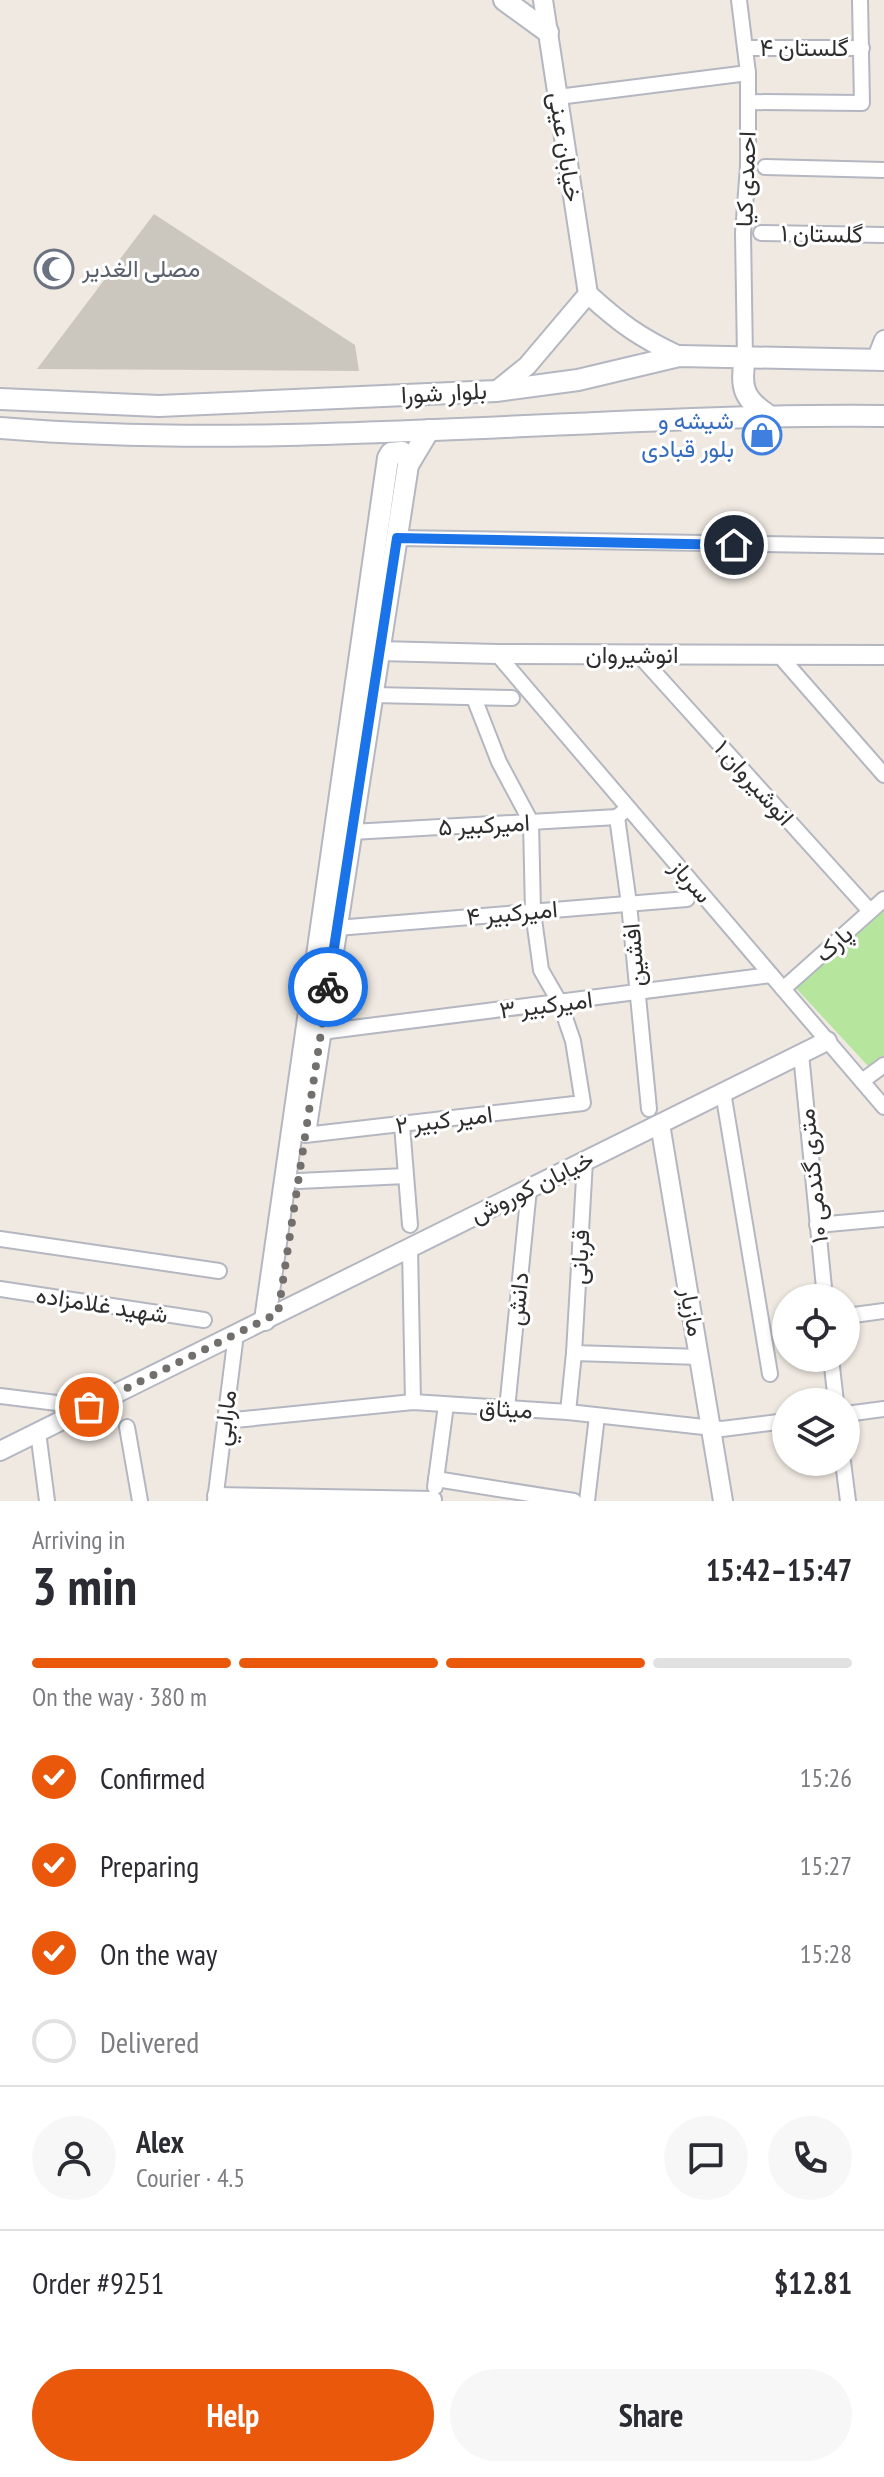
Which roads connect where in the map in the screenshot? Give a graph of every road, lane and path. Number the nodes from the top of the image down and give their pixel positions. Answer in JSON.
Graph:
{"nodes":[{"id":1,"x":504,"y":0,"type":"edge"},
{"id":2,"x":543,"y":0,"type":"edge"},
{"id":3,"x":739,"y":0,"type":"edge"},
{"id":4,"x":860,"y":0,"type":"edge"},
{"id":5,"x":548,"y":32,"type":"junction"},
{"id":6,"x":745,"y":48,"type":"junction"},
{"id":7,"x":862,"y":48,"type":"junction"},
{"id":8,"x":748,"y":73,"type":"junction"},
{"id":9,"x":558,"y":97,"type":"junction"},
{"id":10,"x":748,"y":102,"type":"junction"},
{"id":11,"x":765,"y":167,"type":"dead end"},
{"id":12,"x":884,"y":170,"type":"edge"},
{"id":13,"x":761,"y":233,"type":"dead end"},
{"id":14,"x":884,"y":235,"type":"edge"},
{"id":15,"x":588,"y":294,"type":"junction"},
{"id":16,"x":884,"y":340,"type":"edge"},
{"id":17,"x":679,"y":356,"type":"junction"},
{"id":18,"x":745,"y":358,"type":"junction"},
{"id":19,"x":880,"y":360,"type":"edge"},
{"id":20,"x":496,"y":391,"type":"junction"},
{"id":21,"x":0,"y":399,"type":"edge"},
{"id":22,"x":768,"y":415,"type":"junction"},
{"id":23,"x":884,"y":416,"type":"edge"},
{"id":24,"x":0,"y":428,"type":"edge"},
{"id":25,"x":429,"y":430,"type":"junction"},
{"id":26,"x":370,"y":432,"type":"junction"},
{"id":27,"x":397,"y":467,"type":"junction"},
{"id":28,"x":397,"y":538,"type":"junction"},
{"id":29,"x":884,"y":546,"type":"edge"},
{"id":30,"x":379,"y":651,"type":"junction"},
{"id":31,"x":497,"y":654,"type":"junction"},
{"id":32,"x":638,"y":654,"type":"junction"},
{"id":33,"x":779,"y":655,"type":"junction"},
{"id":34,"x":884,"y":655,"type":"edge"},
{"id":35,"x":373,"y":695,"type":"junction"},
{"id":36,"x":474,"y":698,"type":"junction"},
{"id":37,"x":512,"y":698,"type":"dead end"},
{"id":38,"x":884,"y":775,"type":"edge"},
{"id":39,"x":622,"y":812,"type":"junction"},
{"id":40,"x":531,"y":822,"type":"junction"},
{"id":41,"x":352,"y":832,"type":"junction"},
{"id":42,"x":687,"y":899,"type":"dead end"},
{"id":43,"x":884,"y":899,"type":"edge"},
{"id":44,"x":629,"y":904,"type":"junction"},
{"id":45,"x":870,"y":911,"type":"junction"},
{"id":46,"x":533,"y":912,"type":"junction"},
{"id":47,"x":337,"y":928,"type":"junction"},
{"id":48,"x":771,"y":975,"type":"junction"},
{"id":49,"x":783,"y":989,"type":"junction"},
{"id":50,"x":638,"y":994,"type":"junction"},
{"id":51,"x":560,"y":1003,"type":"junction"},
{"id":52,"x":321,"y":1032,"type":"junction"},
{"id":53,"x":827,"y":1041,"type":"junction"},
{"id":54,"x":801,"y":1054,"type":"junction"},
{"id":55,"x":884,"y":1065,"type":"edge"},
{"id":56,"x":308,"y":1068,"type":"junction"},
{"id":57,"x":862,"y":1081,"type":"junction"},
{"id":58,"x":723,"y":1092,"type":"junction"},
{"id":59,"x":884,"y":1107,"type":"edge"},
{"id":60,"x":655,"y":1116,"type":"junction"},
{"id":61,"x":402,"y":1125,"type":"junction"},
{"id":62,"x":305,"y":1135,"type":"junction"},
{"id":63,"x":585,"y":1161,"type":"junction"},
{"id":64,"x":406,"y":1176,"type":"junction"},
{"id":65,"x":298,"y":1181,"type":"junction"},
{"id":66,"x":529,"y":1189,"type":"junction"},
{"id":67,"x":884,"y":1219,"type":"edge"},
{"id":68,"x":410,"y":1225,"type":"dead end"},
{"id":69,"x":817,"y":1225,"type":"junction"},
{"id":70,"x":0,"y":1239,"type":"edge"},
{"id":71,"x":410,"y":1248,"type":"junction"},
{"id":72,"x":219,"y":1271,"type":"dead end"},
{"id":73,"x":823,"y":1284,"type":"edge"},
{"id":74,"x":0,"y":1289,"type":"edge"},
{"id":75,"x":884,"y":1311,"type":"edge"},
{"id":76,"x":860,"y":1314,"type":"edge"},
{"id":77,"x":272,"y":1316,"type":"junction"},
{"id":78,"x":204,"y":1320,"type":"dead end"},
{"id":79,"x":236,"y":1334,"type":"junction"},
{"id":80,"x":574,"y":1353,"type":"junction"},
{"id":81,"x":700,"y":1357,"type":"junction"},
{"id":82,"x":770,"y":1374,"type":"dead end"},
{"id":83,"x":0,"y":1396,"type":"edge"},
{"id":84,"x":413,"y":1402,"type":"junction"},
{"id":85,"x":446,"y":1405,"type":"junction"},
{"id":86,"x":89,"y":1407,"type":"junction"},
{"id":87,"x":507,"y":1409,"type":"junction"},
{"id":88,"x":884,"y":1409,"type":"edge"},
{"id":89,"x":568,"y":1412,"type":"junction"},
{"id":90,"x":860,"y":1412,"type":"edge"},
{"id":91,"x":597,"y":1416,"type":"junction"},
{"id":92,"x":225,"y":1421,"type":"junction"},
{"id":93,"x":772,"y":1423,"type":"edge"},
{"id":94,"x":127,"y":1427,"type":"dead end"},
{"id":95,"x":711,"y":1427,"type":"junction"},
{"id":96,"x":38,"y":1432,"type":"junction"},
{"id":97,"x":0,"y":1451,"type":"edge"},
{"id":98,"x":845,"y":1476,"type":"edge"},
{"id":99,"x":436,"y":1479,"type":"junction"},
{"id":100,"x":215,"y":1498,"type":"edge"},
{"id":101,"x":281,"y":1499,"type":"edge"},
{"id":102,"x":363,"y":1499,"type":"edge"},
{"id":103,"x":552,"y":1499,"type":"edge"},
{"id":104,"x":434,"y":1500,"type":"edge"},
{"id":105,"x":47,"y":1501,"type":"edge"},
{"id":106,"x":140,"y":1501,"type":"edge"},
{"id":107,"x":574,"y":1501,"type":"edge"},
{"id":108,"x":587,"y":1501,"type":"edge"},
{"id":109,"x":723,"y":1501,"type":"edge"},
{"id":110,"x":848,"y":1501,"type":"edge"}],
"edges":[{"from":1,"to":5,"type":"main road"},
{"from":2,"to":5,"type":"street","name":"خیابان عینی"},
{"from":3,"to":6,"type":"street","name":"احمدی کیا"},
{"from":4,"to":7,"type":"street"},
{"from":5,"to":9,"type":"street","name":"خیابان عینی"},
{"from":6,"to":7,"type":"street","name":"گلستان ۴"},
{"from":6,"to":8,"type":"street","name":"احمدی کیا"},
{"from":7,"to":10,"type":"street"},
{"from":8,"to":9,"type":"street"},
{"from":8,"to":10,"type":"street","name":"احمدی کیا"},
{"from":9,"to":15,"type":"street","name":"خیابان عینی"},
{"from":10,"to":18,"type":"street","name":"احمدی کیا"},
{"from":11,"to":12,"type":"street"},
{"from":13,"to":14,"type":"street","name":"گلستان ۱"},
{"from":15,"to":17,"type":"street"},
{"from":15,"to":20,"type":"street"},
{"from":16,"to":19,"type":"street"},
{"from":17,"to":18,"type":"main road","name":"بلوار شورا"},
{"from":17,"to":20,"type":"main road","name":"بلوار شورا"},
{"from":18,"to":19,"type":"main road","name":"بلوار شورا"},
{"from":18,"to":22,"type":"main road"},
{"from":20,"to":21,"type":"main road","name":"بلوار شورا"},
{"from":22,"to":23,"type":"main road","name":"بلوار شورا"},
{"from":22,"to":25,"type":"main road","name":"بلوار شورا"},
{"from":24,"to":26,"type":"main road","name":"بلوار شورا"},
{"from":25,"to":26,"type":"main road","name":"بلوار شورا"},
{"from":25,"to":27,"type":"main road"},
{"from":26,"to":27,"type":"main road"},
{"from":27,"to":28,"type":"main road"},
{"from":27,"to":56,"type":"main road"},
{"from":28,"to":29,"type":"street"},
{"from":28,"to":30,"type":"main road"},
{"from":30,"to":31,"type":"street","name":"انوشیروان"},
{"from":30,"to":35,"type":"main road"},
{"from":31,"to":32,"type":"street","name":"انوشیروان"},
{"from":31,"to":39,"type":"street","name":"سرباز"},
{"from":32,"to":33,"type":"street","name":"انوشیروان"},
{"from":32,"to":45,"type":"street","name":"انوشیروان ۱"},
{"from":33,"to":34,"type":"street","name":"انوشیروان"},
{"from":33,"to":38,"type":"street"},
{"from":35,"to":36,"type":"street"},
{"from":35,"to":41,"type":"main road"},
{"from":36,"to":37,"type":"street"},
{"from":36,"to":40,"type":"street"},
{"from":39,"to":40,"type":"street","name":"امیرکبیر ۵"},
{"from":39,"to":44,"type":"street","name":"افشین"},
{"from":39,"to":48,"type":"street","name":"سرباز"},
{"from":40,"to":41,"type":"street","name":"امیرکبیر ۵"},
{"from":40,"to":46,"type":"street"},
{"from":41,"to":47,"type":"main road"},
{"from":42,"to":44,"type":"street","name":"امیرکبیر ۴"},
{"from":43,"to":45,"type":"street","name":"پارک"},
{"from":44,"to":46,"type":"street","name":"امیرکبیر ۴"},
{"from":44,"to":50,"type":"street","name":"افشین"},
{"from":45,"to":49,"type":"street","name":"پارک"},
{"from":46,"to":47,"type":"street","name":"امیرکبیر ۴"},
{"from":46,"to":51,"type":"street"},
{"from":47,"to":52,"type":"main road"},
{"from":48,"to":49,"type":"street","name":"سرباز"},
{"from":48,"to":50,"type":"street","name":"امیرکبیر ۳"},
{"from":49,"to":53,"type":"street","name":"سرباز"},
{"from":50,"to":51,"type":"street","name":"امیرکبیر ۳"},
{"from":50,"to":60,"type":"street","name":"افشین"},
{"from":51,"to":52,"type":"street","name":"امیرکبیر ۳"},
{"from":51,"to":61,"type":"street","name":"امیر کبیر ۲"},
{"from":52,"to":56,"type":"main road"},
{"from":53,"to":54,"type":"street","name":"خیابان کوروش"},
{"from":53,"to":57,"type":"street","name":"سرباز"},
{"from":54,"to":58,"type":"street","name":"خیابان کوروش"},
{"from":54,"to":69,"type":"street","name":"۱۰ متری گندمی"},
{"from":55,"to":57,"type":"street"},
{"from":56,"to":62,"type":"main road"},
{"from":56,"to":77,"type":"main road"},
{"from":57,"to":59,"type":"street","name":"سرباز"},
{"from":58,"to":60,"type":"street","name":"خیابان کوروش"},
{"from":58,"to":82,"type":"street"},
{"from":60,"to":63,"type":"street","name":"خیابان کوروش"},
{"from":60,"to":81,"type":"street","name":"مازیار"},
{"from":61,"to":62,"type":"street","name":"امیر کبیر ۲"},
{"from":61,"to":64,"type":"street"},
{"from":62,"to":65,"type":"main road"},
{"from":63,"to":66,"type":"street","name":"خیابان کوروش"},
{"from":63,"to":80,"type":"street","name":"قربانی"},
{"from":64,"to":65,"type":"street"},
{"from":64,"to":68,"type":"street"},
{"from":65,"to":77,"type":"main road"},
{"from":66,"to":71,"type":"street","name":"خیابان کوروش"},
{"from":66,"to":87,"type":"street","name":"دانش"},
{"from":67,"to":69,"type":"street"},
{"from":69,"to":73,"type":"street","name":"۱۰ متری گندمی"},
{"from":70,"to":72,"type":"street"},
{"from":71,"to":77,"type":"street","name":"خیابان کوروش"},
{"from":71,"to":84,"type":"street"},
{"from":74,"to":78,"type":"street","name":"شهید غلامزاده"},
{"from":75,"to":76,"type":"street"},
{"from":77,"to":79,"type":"street","name":"خیابان کوروش"},
{"from":79,"to":86,"type":"street","name":"خیابان کوروش"},
{"from":79,"to":92,"type":"street","name":"مارابي"},
{"from":80,"to":81,"type":"street"},
{"from":80,"to":89,"type":"street","name":"قربانی"},
{"from":81,"to":95,"type":"street","name":"مازیار"},
{"from":83,"to":86,"type":"street"},
{"from":84,"to":85,"type":"street","name":"میثاق"},
{"from":84,"to":92,"type":"street","name":"میثاق"},
{"from":85,"to":87,"type":"street","name":"میثاق"},
{"from":85,"to":99,"type":"street"},
{"from":86,"to":96,"type":"street","name":"خیابان کوروش"},
{"from":87,"to":89,"type":"street","name":"میثاق"},
{"from":88,"to":90,"type":"street"},
{"from":89,"to":91,"type":"street","name":"میثاق"},
{"from":91,"to":95,"type":"street","name":"میثاق"},
{"from":91,"to":108,"type":"street"},
{"from":92,"to":100,"type":"street","name":"مارابي"},
{"from":93,"to":95,"type":"street","name":"میثاق"},
{"from":94,"to":106,"type":"street"},
{"from":95,"to":109,"type":"street","name":"مازیار"},
{"from":96,"to":97,"type":"street","name":"خیابان کوروش"},
{"from":96,"to":105,"type":"street"},
{"from":98,"to":110,"type":"street"},
{"from":99,"to":103,"type":"street"},
{"from":99,"to":104,"type":"street"},
{"from":100,"to":101,"type":"street"},
{"from":101,"to":102,"type":"street"},
{"from":102,"to":104,"type":"street"},
{"from":103,"to":107,"type":"street"}]}
